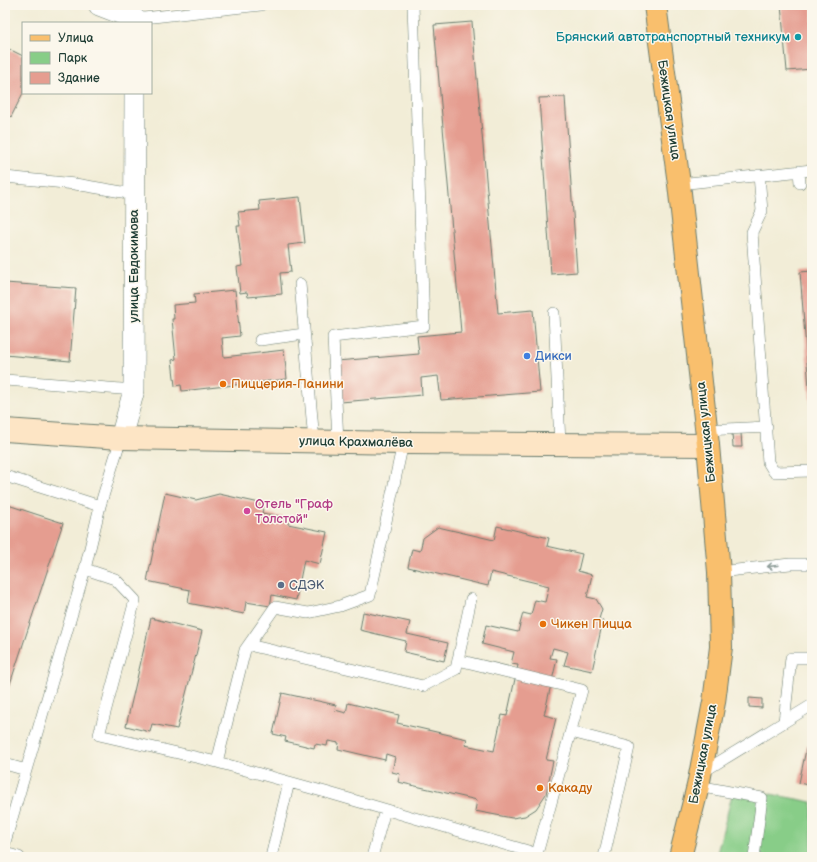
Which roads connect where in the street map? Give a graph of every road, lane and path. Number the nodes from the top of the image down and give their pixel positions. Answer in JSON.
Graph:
{"nodes":[{"id":1,"x":99,"y":5,"type":"edge"},
{"id":2,"x":261,"y":5,"type":"edge"},
{"id":3,"x":413,"y":5,"type":"edge"},
{"id":4,"x":655,"y":5,"type":"edge"},
{"id":5,"x":135,"y":16,"type":"edge"},
{"id":6,"x":135,"y":94,"type":"edge"},
{"id":7,"x":812,"y":170,"type":"edge"},
{"id":8,"x":799,"y":171,"type":"junction"},
{"id":9,"x":759,"y":175,"type":"junction"},
{"id":10,"x":5,"y":177,"type":"edge"},
{"id":11,"x":800,"y":183,"type":"dead end"},
{"id":12,"x":678,"y":184,"type":"junction"},
{"id":13,"x":134,"y":194,"type":"junction"},
{"id":14,"x":300,"y":284,"type":"dead end"},
{"id":15,"x":554,"y":313,"type":"dead end"},
{"id":16,"x":304,"y":334,"type":"junction"},
{"id":17,"x":260,"y":340,"type":"dead end"},
{"id":18,"x":5,"y":380,"type":"edge"},
{"id":19,"x":134,"y":390,"type":"junction"},
{"id":20,"x":767,"y":427,"type":"junction"},
{"id":21,"x":5,"y":430,"type":"edge"},
{"id":22,"x":707,"y":437,"type":"junction"},
{"id":23,"x":121,"y":438,"type":"junction"},
{"id":24,"x":314,"y":442,"type":"junction"},
{"id":25,"x":338,"y":442,"type":"junction"},
{"id":26,"x":403,"y":443,"type":"junction"},
{"id":27,"x":560,"y":444,"type":"junction"},
{"id":28,"x":812,"y":471,"type":"edge"},
{"id":29,"x":5,"y":476,"type":"edge"},
{"id":30,"x":100,"y":506,"type":"junction"},
{"id":31,"x":812,"y":564,"type":"edge"},
{"id":32,"x":85,"y":569,"type":"junction"},
{"id":33,"x":719,"y":572,"type":"junction"},
{"id":34,"x":471,"y":599,"type":"dead end"},
{"id":35,"x":249,"y":645,"type":"junction"},
{"id":36,"x":812,"y":658,"type":"edge"},
{"id":37,"x":458,"y":660,"type":"junction"},
{"id":38,"x":812,"y":705,"type":"edge"},
{"id":39,"x":784,"y":722,"type":"junction"},
{"id":40,"x":571,"y":732,"type":"junction"},
{"id":41,"x":217,"y":762,"type":"junction"},
{"id":42,"x":5,"y":764,"type":"edge"},
{"id":43,"x":26,"y":770,"type":"junction"},
{"id":44,"x":699,"y":780,"type":"junction"},
{"id":45,"x":288,"y":782,"type":"junction"},
{"id":46,"x":385,"y":810,"type":"junction"},
{"id":47,"x":5,"y":842,"type":"edge"},
{"id":48,"x":5,"y":853,"type":"edge"},
{"id":49,"x":538,"y":856,"type":"edge"},
{"id":50,"x":19,"y":857,"type":"edge"},
{"id":51,"x":271,"y":857,"type":"edge"},
{"id":52,"x":372,"y":857,"type":"edge"},
{"id":53,"x":604,"y":857,"type":"edge"},
{"id":54,"x":680,"y":857,"type":"edge"},
{"id":55,"x":754,"y":857,"type":"edge"}],
"edges":[{"from":1,"to":5,"type":"street"},
{"from":2,"to":5,"type":"lane"},
{"from":3,"to":25,"type":"lane"},
{"from":4,"to":12,"type":"main road","name":"Бежицкая улица"},
{"from":6,"to":13,"type":"street","name":"улица Евдокимова"},
{"from":7,"to":8,"type":"lane"},
{"from":8,"to":9,"type":"lane"},
{"from":8,"to":11,"type":"lane"},
{"from":9,"to":12,"type":"lane"},
{"from":9,"to":20,"type":"lane"},
{"from":10,"to":13,"type":"lane"},
{"from":12,"to":22,"type":"main road","name":"Бежицкая улица"},
{"from":13,"to":19,"type":"street","name":"улица Евдокимова"},
{"from":14,"to":16,"type":"lane"},
{"from":15,"to":27,"type":"lane"},
{"from":16,"to":17,"type":"lane"},
{"from":16,"to":24,"type":"lane"},
{"from":18,"to":19,"type":"lane"},
{"from":19,"to":23,"type":"street","name":"улица Евдокимова"},
{"from":20,"to":22,"type":"lane"},
{"from":20,"to":28,"type":"lane"},
{"from":21,"to":23,"type":"main road","name":"улица Крахмалёва"},
{"from":22,"to":27,"type":"main road","name":"улица Крахмалёва"},
{"from":22,"to":33,"type":"main road","name":"Бежицкая улица"},
{"from":23,"to":24,"type":"main road","name":"улица Крахмалёва"},
{"from":23,"to":30,"type":"lane"},
{"from":24,"to":25,"type":"main road","name":"улица Крахмалёва"},
{"from":25,"to":26,"type":"main road","name":"улица Крахмалёва"},
{"from":26,"to":27,"type":"main road","name":"улица Крахмалёва"},
{"from":26,"to":35,"type":"lane"},
{"from":29,"to":30,"type":"lane"},
{"from":30,"to":32,"type":"lane"},
{"from":31,"to":33,"type":"lane","one_way":true},
{"from":32,"to":41,"type":"lane"},
{"from":32,"to":43,"type":"lane"},
{"from":33,"to":44,"type":"main road","name":"Бежицкая улица"},
{"from":34,"to":37,"type":"lane"},
{"from":35,"to":37,"type":"lane"},
{"from":35,"to":41,"type":"lane"},
{"from":36,"to":39,"type":"lane"},
{"from":37,"to":40,"type":"lane"},
{"from":38,"to":39,"type":"lane"},
{"from":39,"to":44,"type":"lane"},
{"from":40,"to":49,"type":"lane"},
{"from":40,"to":53,"type":"lane"},
{"from":41,"to":45,"type":"lane"},
{"from":42,"to":43,"type":"lane"},
{"from":43,"to":47,"type":"lane"},
{"from":44,"to":54,"type":"main road","name":"Бежицкая улица"},
{"from":44,"to":55,"type":"lane"},
{"from":45,"to":46,"type":"lane"},
{"from":45,"to":51,"type":"lane"},
{"from":46,"to":49,"type":"lane"},
{"from":46,"to":52,"type":"lane"},
{"from":48,"to":50,"type":"lane"}]}
